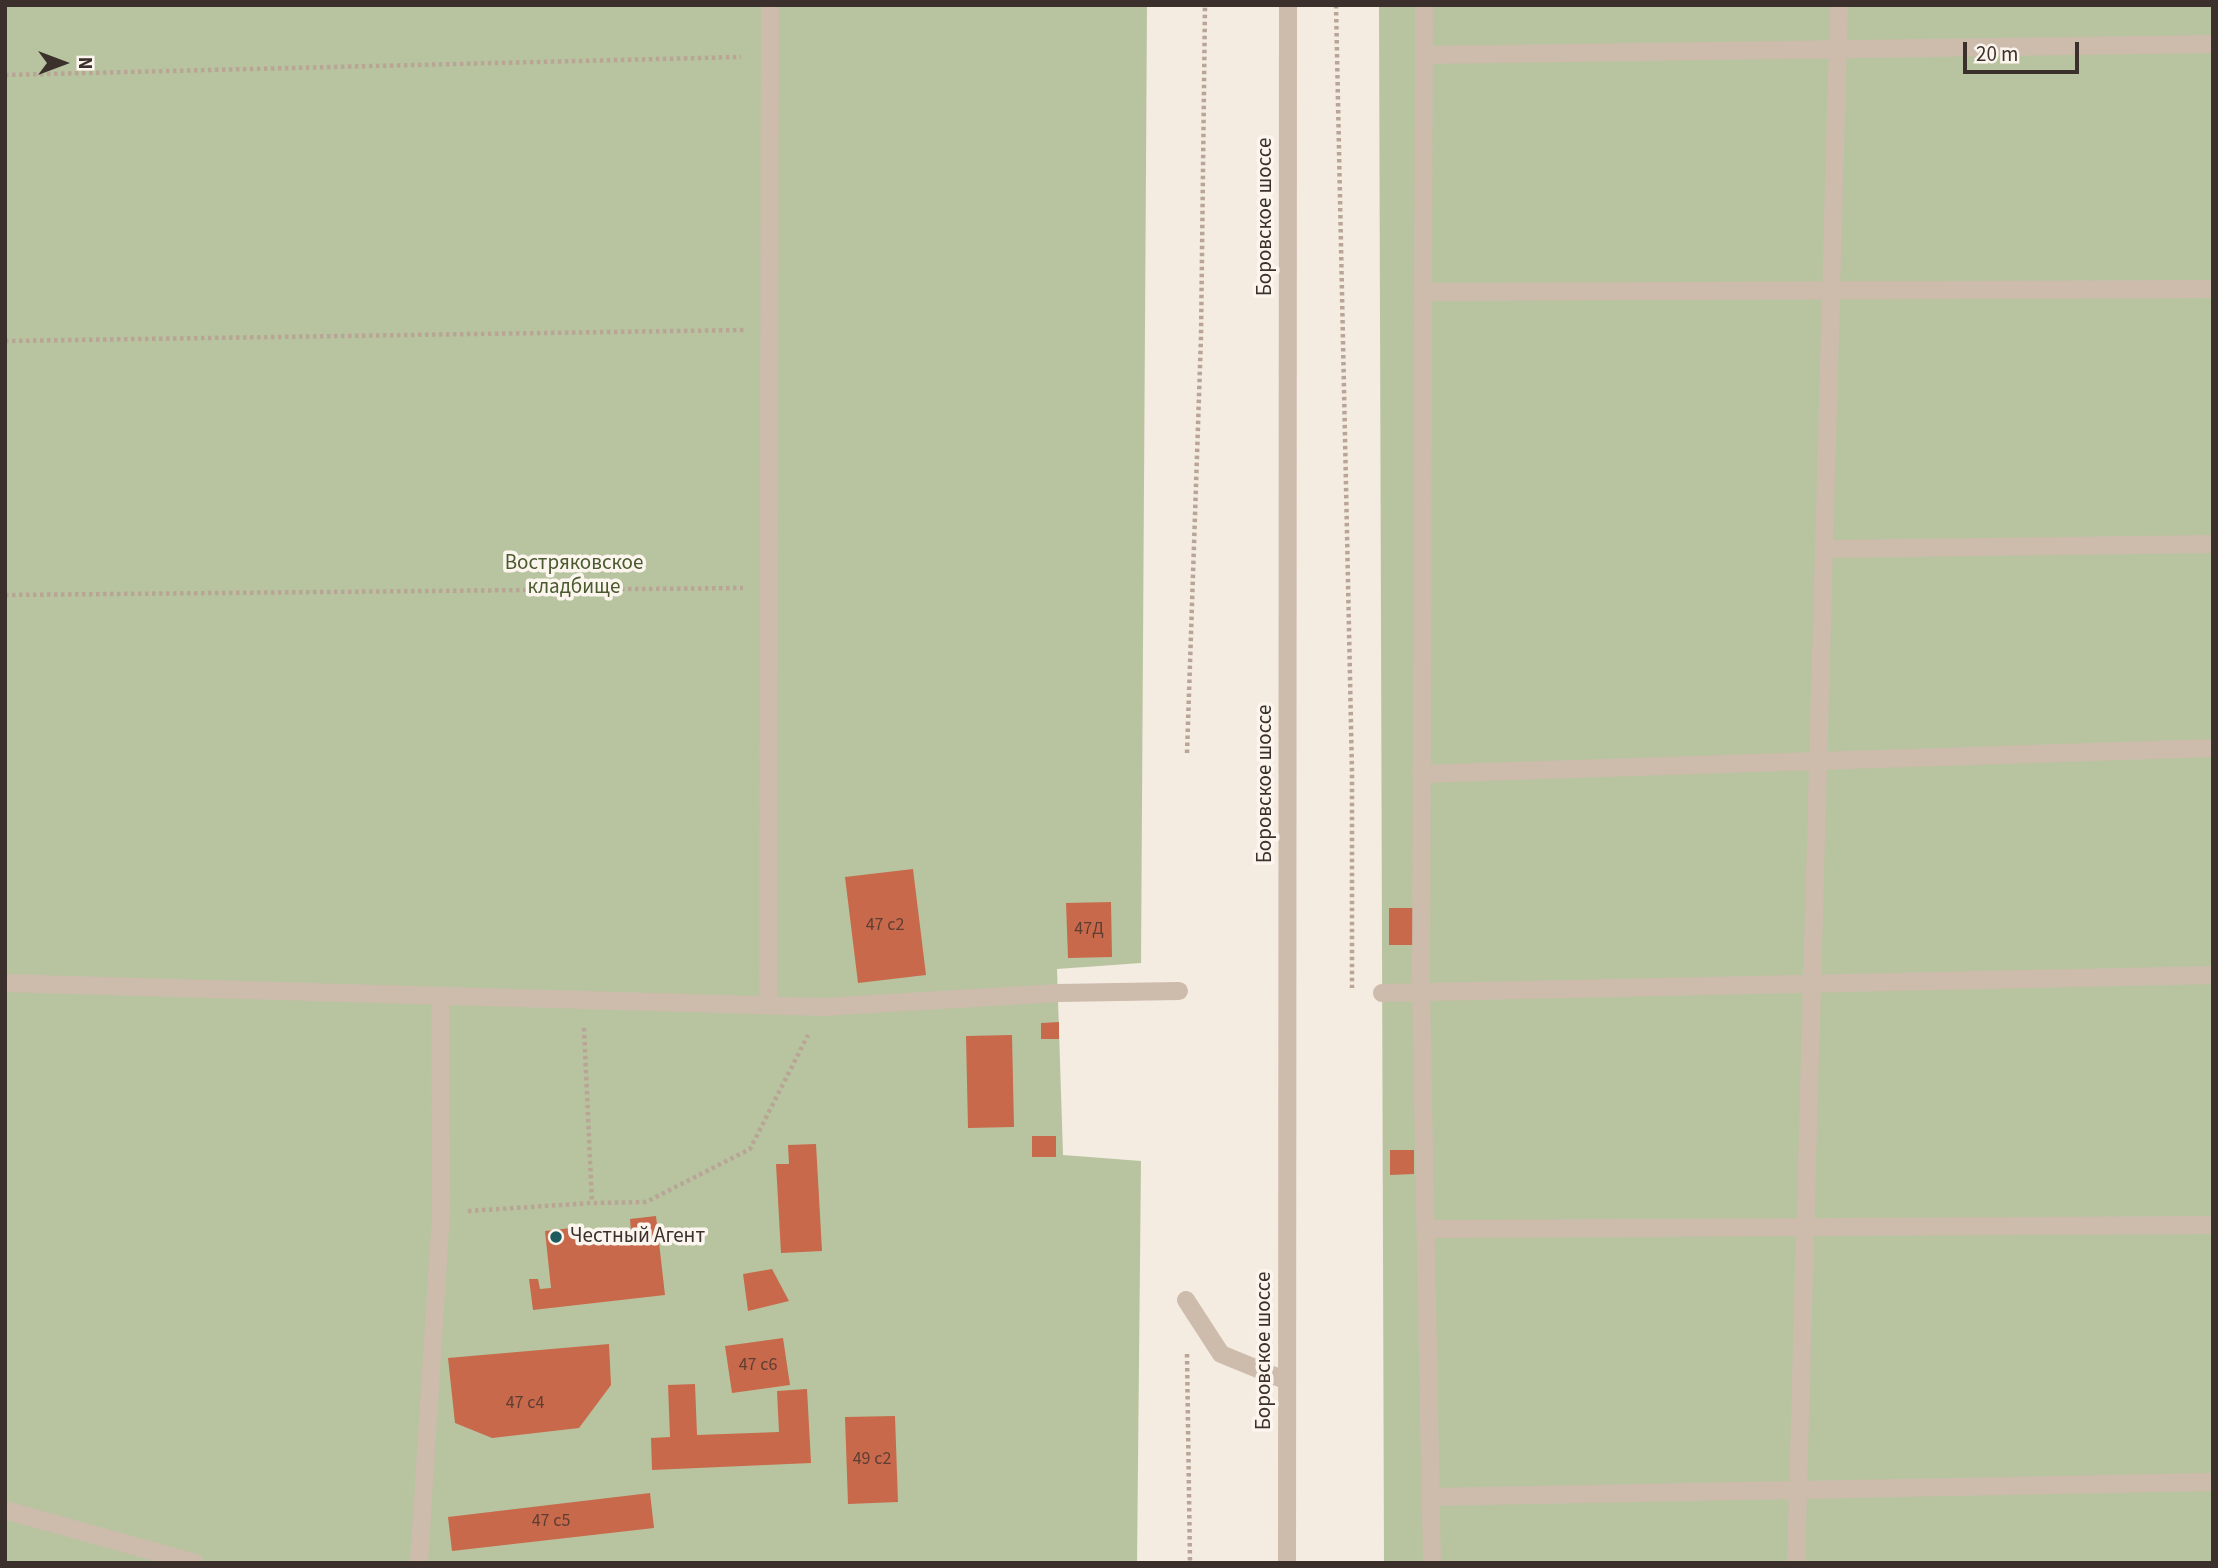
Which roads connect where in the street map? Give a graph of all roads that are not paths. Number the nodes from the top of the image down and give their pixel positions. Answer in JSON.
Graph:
{"nodes":[{"id":1,"x":770,"y":5,"type":"edge"},
{"id":2,"x":1288,"y":5,"type":"edge"},
{"id":3,"x":1424,"y":5,"type":"edge"},
{"id":4,"x":1839,"y":5,"type":"edge"},
{"id":5,"x":2213,"y":44,"type":"edge"},
{"id":6,"x":1838,"y":49,"type":"junction"},
{"id":7,"x":1424,"y":55,"type":"junction"},
{"id":8,"x":2213,"y":289,"type":"edge"},
{"id":9,"x":1831,"y":290,"type":"junction"},
{"id":10,"x":1423,"y":292,"type":"junction"},
{"id":11,"x":2213,"y":544,"type":"edge"},
{"id":12,"x":1824,"y":549,"type":"junction"},
{"id":13,"x":2213,"y":748,"type":"edge"},
{"id":14,"x":1818,"y":761,"type":"junction"},
{"id":15,"x":1421,"y":774,"type":"junction"},
{"id":16,"x":2213,"y":975,"type":"edge"},
{"id":17,"x":5,"y":983,"type":"edge"},
{"id":18,"x":1812,"y":983,"type":"junction"},
{"id":19,"x":1179,"y":991,"type":"dead end"},
{"id":20,"x":1421,"y":992,"type":"junction"},
{"id":21,"x":1382,"y":993,"type":"dead end"},
{"id":22,"x":440,"y":996,"type":"junction"},
{"id":23,"x":768,"y":1005,"type":"junction"},
{"id":24,"x":2213,"y":1226,"type":"edge"},
{"id":25,"x":1805,"y":1227,"type":"junction"},
{"id":26,"x":1425,"y":1229,"type":"junction"},
{"id":27,"x":1185,"y":1300,"type":"road end"},
{"id":28,"x":1287,"y":1381,"type":"junction"},
{"id":29,"x":2213,"y":1482,"type":"edge"},
{"id":30,"x":1798,"y":1490,"type":"junction"},
{"id":31,"x":1430,"y":1497,"type":"junction"},
{"id":32,"x":5,"y":1510,"type":"edge"},
{"id":33,"x":195,"y":1563,"type":"edge"},
{"id":34,"x":419,"y":1563,"type":"edge"},
{"id":35,"x":1287,"y":1563,"type":"edge"},
{"id":36,"x":1432,"y":1563,"type":"edge"},
{"id":37,"x":1796,"y":1563,"type":"edge"}],
"edges":[{"from":1,"to":23,"type":"street"},
{"from":2,"to":28,"type":"street","name":"Боровское шоссе"},
{"from":3,"to":7,"type":"street"},
{"from":4,"to":6,"type":"street"},
{"from":5,"to":6,"type":"street"},
{"from":6,"to":7,"type":"street"},
{"from":6,"to":9,"type":"street"},
{"from":7,"to":10,"type":"street"},
{"from":8,"to":9,"type":"street"},
{"from":9,"to":10,"type":"street"},
{"from":9,"to":12,"type":"street"},
{"from":10,"to":15,"type":"street"},
{"from":11,"to":12,"type":"street"},
{"from":12,"to":14,"type":"street"},
{"from":13,"to":14,"type":"street"},
{"from":14,"to":15,"type":"street"},
{"from":14,"to":18,"type":"street"},
{"from":15,"to":20,"type":"street"},
{"from":16,"to":18,"type":"street"},
{"from":17,"to":22,"type":"street"},
{"from":18,"to":20,"type":"street"},
{"from":18,"to":25,"type":"street"},
{"from":19,"to":23,"type":"street"},
{"from":20,"to":21,"type":"street"},
{"from":20,"to":26,"type":"street"},
{"from":22,"to":23,"type":"street"},
{"from":22,"to":34,"type":"street"},
{"from":24,"to":25,"type":"street"},
{"from":25,"to":26,"type":"street"},
{"from":25,"to":30,"type":"street"},
{"from":26,"to":31,"type":"street"},
{"from":27,"to":28,"type":"street"},
{"from":28,"to":35,"type":"street","name":"Боровское шоссе"},
{"from":29,"to":30,"type":"street"},
{"from":30,"to":31,"type":"street"},
{"from":30,"to":37,"type":"street"},
{"from":31,"to":36,"type":"street"},
{"from":32,"to":33,"type":"street"}]}
